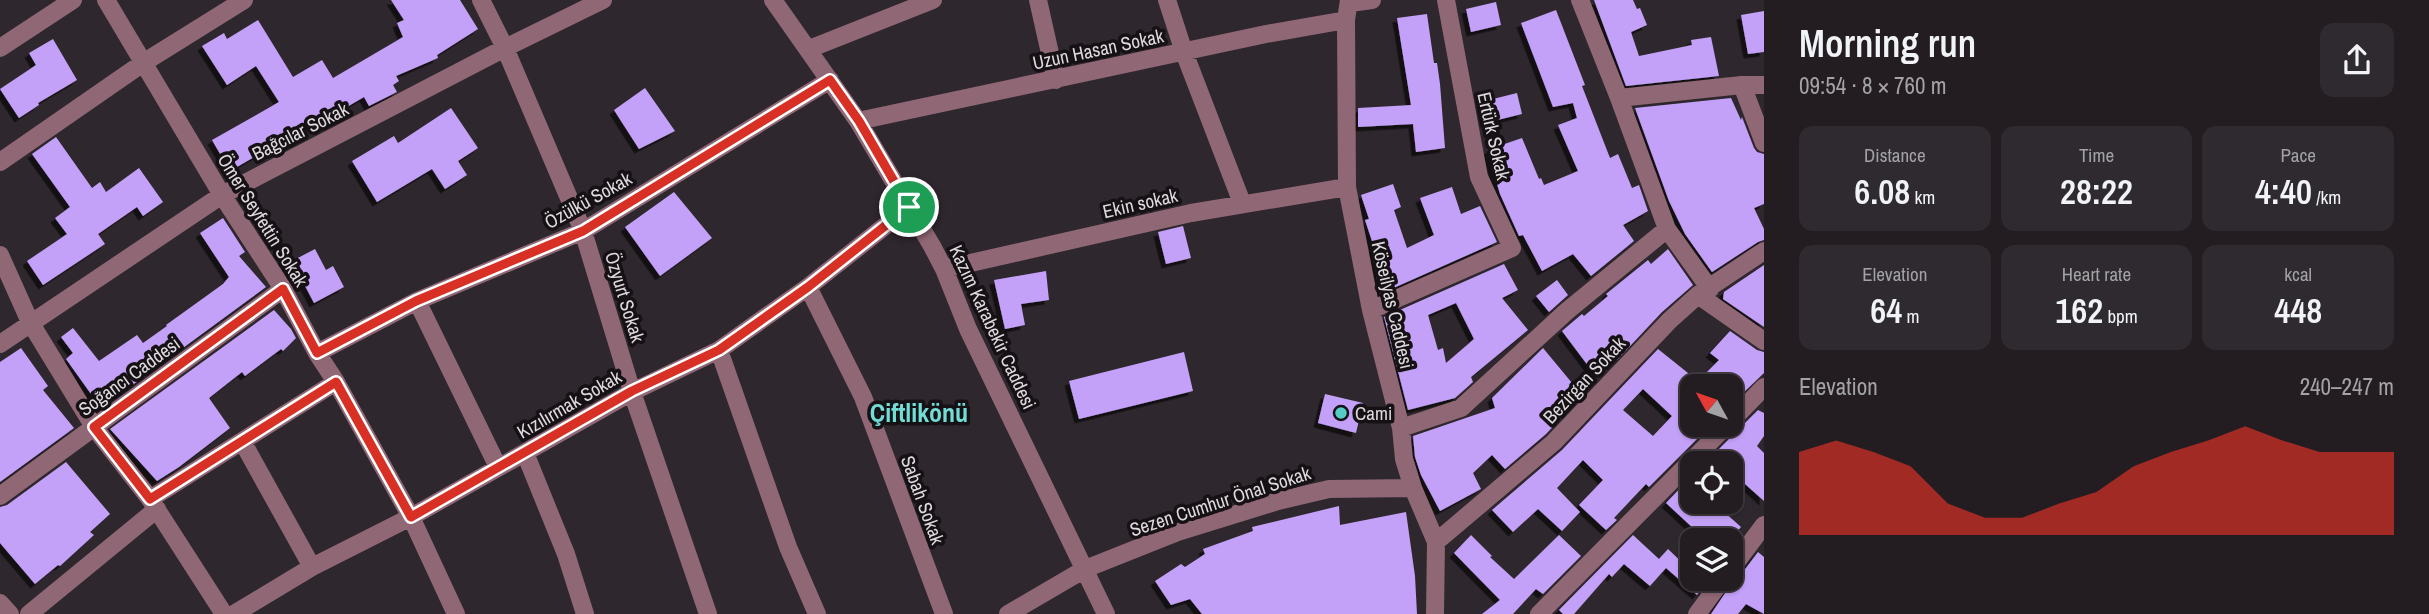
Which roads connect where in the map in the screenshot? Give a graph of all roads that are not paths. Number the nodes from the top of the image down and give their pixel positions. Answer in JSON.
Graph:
{"nodes":[{"id":1,"x":73,"y":0,"type":"edge"},
{"id":2,"x":106,"y":0,"type":"edge"},
{"id":3,"x":244,"y":0,"type":"edge"},
{"id":4,"x":481,"y":0,"type":"edge"},
{"id":5,"x":603,"y":0,"type":"edge"},
{"id":6,"x":773,"y":0,"type":"edge"},
{"id":7,"x":933,"y":0,"type":"edge"},
{"id":8,"x":1038,"y":0,"type":"edge"},
{"id":9,"x":1167,"y":0,"type":"edge"},
{"id":10,"x":1372,"y":0,"type":"edge"},
{"id":11,"x":1446,"y":0,"type":"edge"},
{"id":12,"x":1580,"y":0,"type":"edge"},
{"id":13,"x":1348,"y":8,"type":"edge"},
{"id":14,"x":0,"y":48,"type":"edge"},
{"id":15,"x":505,"y":48,"type":"junction"},
{"id":16,"x":809,"y":49,"type":"junction"},
{"id":17,"x":1185,"y":52,"type":"junction"},
{"id":18,"x":143,"y":63,"type":"junction"},
{"id":19,"x":830,"y":80,"type":"junction"},
{"id":20,"x":1056,"y":80,"type":"junction"},
{"id":21,"x":1742,"y":85,"type":"junction"},
{"id":22,"x":1764,"y":85,"type":"edge"},
{"id":23,"x":1619,"y":98,"type":"junction"},
{"id":24,"x":859,"y":121,"type":"junction"},
{"id":25,"x":1764,"y":143,"type":"edge"},
{"id":26,"x":0,"y":162,"type":"edge"},
{"id":27,"x":1347,"y":187,"type":"junction"},
{"id":28,"x":222,"y":195,"type":"junction"},
{"id":29,"x":1242,"y":203,"type":"junction"},
{"id":30,"x":909,"y":207,"type":"junction"},
{"id":31,"x":1667,"y":229,"type":"junction"},
{"id":32,"x":583,"y":231,"type":"junction"},
{"id":33,"x":1764,"y":251,"type":"edge"},
{"id":34,"x":0,"y":255,"type":"edge"},
{"id":35,"x":944,"y":269,"type":"junction"},
{"id":36,"x":808,"y":287,"type":"junction"},
{"id":37,"x":283,"y":289,"type":"junction"},
{"id":38,"x":1704,"y":292,"type":"junction"},
{"id":39,"x":416,"y":301,"type":"junction"},
{"id":40,"x":1371,"y":310,"type":"junction"},
{"id":41,"x":30,"y":322,"type":"junction"},
{"id":42,"x":1764,"y":341,"type":"edge"},
{"id":43,"x":0,"y":344,"type":"edge"},
{"id":44,"x":719,"y":350,"type":"junction"},
{"id":45,"x":317,"y":353,"type":"junction"},
{"id":46,"x":336,"y":382,"type":"junction"},
{"id":47,"x":1764,"y":387,"type":"edge"},
{"id":48,"x":632,"y":391,"type":"junction"},
{"id":49,"x":1743,"y":409,"type":"edge"},
{"id":50,"x":94,"y":427,"type":"junction"},
{"id":51,"x":1401,"y":428,"type":"junction"},
{"id":52,"x":1714,"y":438,"type":"edge"},
{"id":53,"x":242,"y":441,"type":"junction"},
{"id":54,"x":525,"y":453,"type":"junction"},
{"id":55,"x":498,"y":467,"type":"junction"},
{"id":56,"x":1413,"y":488,"type":"junction"},
{"id":57,"x":0,"y":496,"type":"edge"},
{"id":58,"x":153,"y":504,"type":"junction"},
{"id":59,"x":411,"y":517,"type":"junction"},
{"id":60,"x":1764,"y":525,"type":"edge"},
{"id":61,"x":1436,"y":542,"type":"junction"},
{"id":62,"x":1743,"y":553,"type":"edge"},
{"id":63,"x":312,"y":567,"type":"junction"},
{"id":64,"x":1085,"y":569,"type":"junction"},
{"id":65,"x":1714,"y":591,"type":"edge"},
{"id":66,"x":0,"y":603,"type":"edge"},
{"id":67,"x":10,"y":614,"type":"edge"},
{"id":68,"x":29,"y":614,"type":"edge"},
{"id":69,"x":224,"y":614,"type":"edge"},
{"id":70,"x":234,"y":614,"type":"edge"},
{"id":71,"x":456,"y":614,"type":"edge"},
{"id":72,"x":584,"y":614,"type":"edge"},
{"id":73,"x":708,"y":614,"type":"edge"},
{"id":74,"x":817,"y":614,"type":"edge"},
{"id":75,"x":944,"y":614,"type":"edge"},
{"id":76,"x":1008,"y":614,"type":"edge"},
{"id":77,"x":1105,"y":614,"type":"edge"},
{"id":78,"x":1436,"y":614,"type":"edge"},
{"id":79,"x":1539,"y":614,"type":"edge"},
{"id":80,"x":1697,"y":614,"type":"edge"}],
"edges":[{"from":1,"to":14,"type":"street"},
{"from":2,"to":18,"type":"street","name":"Ömer Seyfettin Sokak"},
{"from":3,"to":18,"type":"street"},
{"from":4,"to":15,"type":"street","name":"Özyurt Sokak"},
{"from":5,"to":15,"type":"street","name":"Bağcılar Sokak"},
{"from":6,"to":16,"type":"street","name":"Kazım Karabekir Caddesi"},
{"from":7,"to":16,"type":"street"},
{"from":8,"to":20,"type":"street"},
{"from":9,"to":17,"type":"street"},
{"from":10,"to":13,"type":"street","name":"Uzun Hasan Sokak"},
{"from":11,"to":40,"type":"street","name":"Ertürk Sokak"},
{"from":12,"to":23,"type":"street"},
{"from":13,"to":17,"type":"street","name":"Uzun Hasan Sokak"},
{"from":13,"to":27,"type":"street","name":"Köseilyas Caddesi"},
{"from":15,"to":28,"type":"street","name":"Bağcılar Sokak"},
{"from":15,"to":32,"type":"street","name":"Özyurt Sokak"},
{"from":16,"to":19,"type":"street","name":"Kazım Karabekir Caddesi"},
{"from":17,"to":20,"type":"street","name":"Uzun Hasan Sokak"},
{"from":17,"to":29,"type":"street"},
{"from":18,"to":26,"type":"street"},
{"from":18,"to":28,"type":"street","name":"Ömer Seyfettin Sokak"},
{"from":19,"to":24,"type":"street","name":"Kazım Karabekir Caddesi"},
{"from":19,"to":32,"type":"street","name":"Özülkü Sokak"},
{"from":20,"to":24,"type":"street","name":"Uzun Hasan Sokak"},
{"from":21,"to":22,"type":"street"},
{"from":21,"to":23,"type":"street"},
{"from":21,"to":25,"type":"street"},
{"from":23,"to":31,"type":"street"},
{"from":24,"to":30,"type":"street","name":"Kazım Karabekir Caddesi"},
{"from":27,"to":29,"type":"street","name":"Ekin sokak"},
{"from":27,"to":40,"type":"street","name":"Köseilyas Caddesi"},
{"from":28,"to":37,"type":"street","name":"Ömer Seyfettin Sokak"},
{"from":28,"to":41,"type":"street","name":"Bağcılar Sokak"},
{"from":29,"to":35,"type":"street","name":"Ekin sokak"},
{"from":30,"to":35,"type":"street","name":"Kazım Karabekir Caddesi"},
{"from":30,"to":36,"type":"street","name":"Kızılırmak Sokak"},
{"from":31,"to":38,"type":"street"},
{"from":31,"to":51,"type":"street"},
{"from":32,"to":39,"type":"street","name":"Özülkü Sokak"},
{"from":32,"to":48,"type":"street","name":"Özyurt Sokak"},
{"from":33,"to":38,"type":"street","name":"Bezirgan Sokak"},
{"from":34,"to":41,"type":"street"},
{"from":35,"to":64,"type":"street","name":"Kazım Karabekir Caddesi"},
{"from":36,"to":44,"type":"street","name":"Kızılırmak Sokak"},
{"from":36,"to":75,"type":"street","name":"Sabah Sokak"},
{"from":37,"to":45,"type":"street","name":"Ömer Seyfettin Sokak"},
{"from":37,"to":50,"type":"street","name":"Soğancı Caddesi"},
{"from":38,"to":42,"type":"street"},
{"from":38,"to":61,"type":"street","name":"Bezirgan Sokak"},
{"from":39,"to":45,"type":"street","name":"Özülkü Sokak"},
{"from":39,"to":55,"type":"street"},
{"from":40,"to":51,"type":"street","name":"Köseilyas Caddesi"},
{"from":41,"to":43,"type":"street","name":"Bağcılar Sokak"},
{"from":41,"to":50,"type":"street"},
{"from":44,"to":48,"type":"street","name":"Kızılırmak Sokak"},
{"from":44,"to":74,"type":"street"},
{"from":45,"to":46,"type":"street","name":"Ömer Seyfettin Sokak"},
{"from":46,"to":53,"type":"street"},
{"from":46,"to":59,"type":"street","name":"Ömer Seyfettin Sokak"},
{"from":47,"to":49,"type":"street"},
{"from":48,"to":54,"type":"street","name":"Kızılırmak Sokak"},
{"from":48,"to":73,"type":"street","name":"Özyurt Sokak"},
{"from":50,"to":57,"type":"street","name":"Soğancı Caddesi"},
{"from":50,"to":58,"type":"street"},
{"from":51,"to":56,"type":"street","name":"Köseilyas Caddesi"},
{"from":52,"to":79,"type":"street"},
{"from":53,"to":58,"type":"street"},
{"from":53,"to":63,"type":"street"},
{"from":54,"to":55,"type":"street","name":"Kızılırmak Sokak"},
{"from":54,"to":72,"type":"street"},
{"from":55,"to":59,"type":"street","name":"Kızılırmak Sokak"},
{"from":56,"to":61,"type":"street","name":"Köseilyas Caddesi"},
{"from":56,"to":64,"type":"street","name":"Sezen Cumhur Önal Sokak"},
{"from":58,"to":68,"type":"street"},
{"from":58,"to":69,"type":"street"},
{"from":59,"to":63,"type":"street","name":"Kızılırmak Sokak"},
{"from":59,"to":71,"type":"street","name":"Ömer Seyfettin Sokak"},
{"from":60,"to":62,"type":"street"},
{"from":61,"to":78,"type":"street","name":"Köseilyas Caddesi"},
{"from":63,"to":70,"type":"street","name":"Kızılırmak Sokak"},
{"from":64,"to":76,"type":"street","name":"Sezen Cumhur Önal Sokak"},
{"from":64,"to":77,"type":"street","name":"Kazım Karabekir Caddesi"},
{"from":65,"to":80,"type":"street"},
{"from":66,"to":67,"type":"street"}]}
